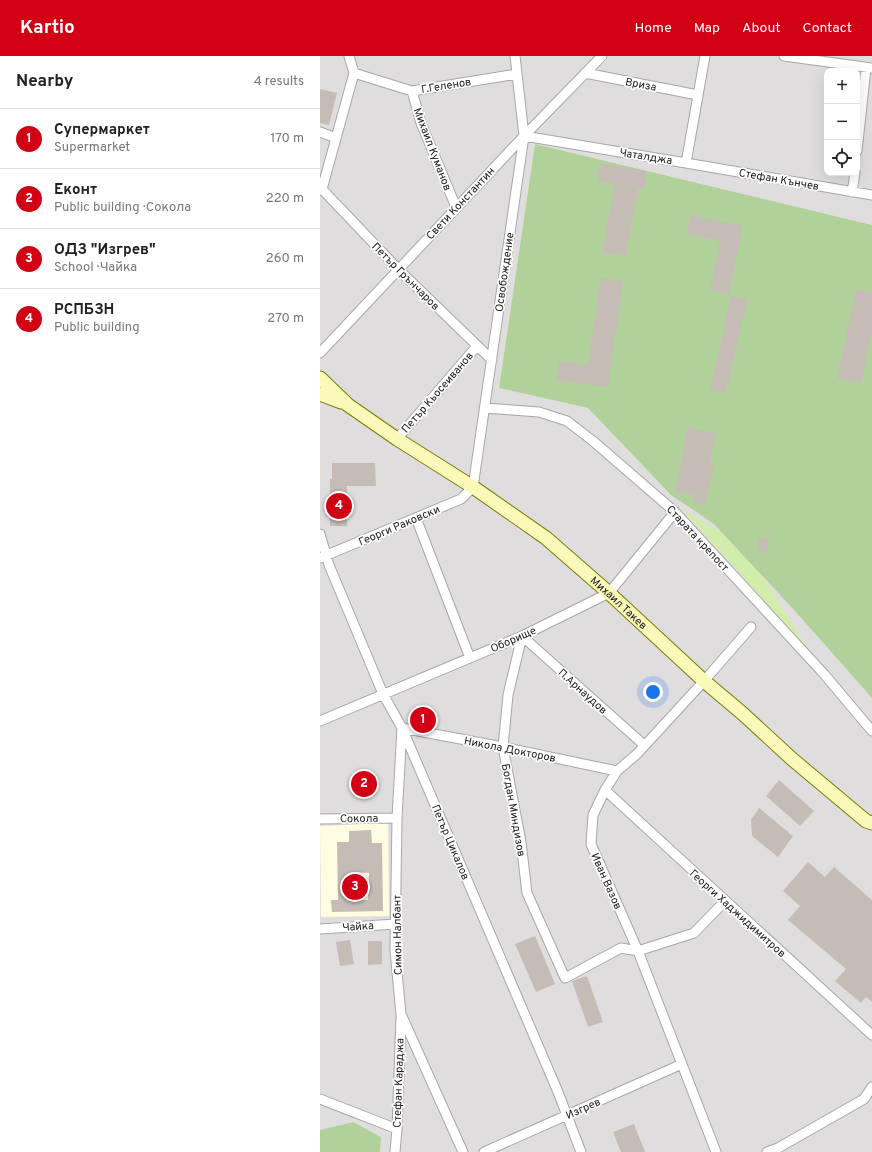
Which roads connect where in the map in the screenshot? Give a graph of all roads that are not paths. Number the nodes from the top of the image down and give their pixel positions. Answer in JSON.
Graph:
{"nodes":[{"id":1,"x":349,"y":56,"type":"edge"},
{"id":2,"x":515,"y":56,"type":"edge"},
{"id":3,"x":602,"y":56,"type":"edge"},
{"id":4,"x":705,"y":56,"type":"edge"},
{"id":5,"x":784,"y":56,"type":"edge"},
{"id":6,"x":869,"y":68,"type":"edge"},
{"id":7,"x":354,"y":73,"type":"junction"},
{"id":8,"x":585,"y":73,"type":"junction"},
{"id":9,"x":517,"y":74,"type":"junction"},
{"id":10,"x":412,"y":91,"type":"junction"},
{"id":11,"x":698,"y":96,"type":"junction"},
{"id":12,"x":320,"y":132,"type":"edge"},
{"id":13,"x":524,"y":136,"type":"junction"},
{"id":14,"x":336,"y":138,"type":"junction"},
{"id":15,"x":859,"y":140,"type":"edge"},
{"id":16,"x":686,"y":162,"type":"junction"},
{"id":17,"x":854,"y":176,"type":"edge"},
{"id":18,"x":321,"y":190,"type":"edge"},
{"id":19,"x":852,"y":192,"type":"junction"},
{"id":20,"x":872,"y":195,"type":"edge"},
{"id":21,"x":456,"y":207,"type":"junction"},
{"id":22,"x":398,"y":269,"type":"junction"},
{"id":23,"x":477,"y":346,"type":"junction"},
{"id":24,"x":320,"y":353,"type":"edge"},
{"id":25,"x":492,"y":360,"type":"junction"},
{"id":26,"x":320,"y":378,"type":"edge"},
{"id":27,"x":320,"y":394,"type":"edge"},
{"id":28,"x":348,"y":405,"type":"junction"},
{"id":29,"x":485,"y":408,"type":"junction"},
{"id":30,"x":397,"y":439,"type":"junction"},
{"id":31,"x":473,"y":487,"type":"junction"},
{"id":32,"x":675,"y":512,"type":"junction"},
{"id":33,"x":416,"y":518,"type":"junction"},
{"id":34,"x":320,"y":534,"type":"edge"},
{"id":35,"x":323,"y":557,"type":"edge"},
{"id":36,"x":609,"y":593,"type":"junction"},
{"id":37,"x":751,"y":627,"type":"dead end"},
{"id":38,"x":522,"y":636,"type":"junction"},
{"id":39,"x":470,"y":658,"type":"junction"},
{"id":40,"x":704,"y":681,"type":"junction"},
{"id":41,"x":383,"y":694,"type":"junction"},
{"id":42,"x":320,"y":722,"type":"edge"},
{"id":43,"x":402,"y":728,"type":"junction"},
{"id":44,"x":872,"y":731,"type":"edge"},
{"id":45,"x":644,"y":745,"type":"junction"},
{"id":46,"x":503,"y":747,"type":"junction"},
{"id":47,"x":617,"y":771,"type":"junction"},
{"id":48,"x":605,"y":790,"type":"junction"},
{"id":49,"x":397,"y":818,"type":"junction"},
{"id":50,"x":320,"y":819,"type":"edge"},
{"id":51,"x":872,"y":823,"type":"edge"},
{"id":52,"x":725,"y":901,"type":"junction"},
{"id":53,"x":395,"y":924,"type":"junction"},
{"id":54,"x":320,"y":929,"type":"edge"},
{"id":55,"x":638,"y":951,"type":"junction"},
{"id":56,"x":401,"y":1014,"type":"junction"},
{"id":57,"x":872,"y":1035,"type":"edge"},
{"id":58,"x":682,"y":1064,"type":"junction"},
{"id":59,"x":872,"y":1088,"type":"edge"},
{"id":60,"x":320,"y":1099,"type":"edge"},
{"id":61,"x":567,"y":1116,"type":"junction"},
{"id":62,"x":397,"y":1129,"type":"junction"},
{"id":63,"x":395,"y":1152,"type":"edge"},
{"id":64,"x":463,"y":1152,"type":"edge"},
{"id":65,"x":484,"y":1152,"type":"edge"},
{"id":66,"x":581,"y":1152,"type":"edge"},
{"id":67,"x":716,"y":1152,"type":"edge"},
{"id":68,"x":767,"y":1152,"type":"edge"}],
"edges":[{"from":1,"to":7,"type":"street"},
{"from":2,"to":9,"type":"street","name":"Освобождение"},
{"from":3,"to":8,"type":"street","name":"Свети Константин"},
{"from":4,"to":11,"type":"street","name":"Чаталджа"},
{"from":5,"to":6,"type":"street"},
{"from":6,"to":15,"type":"street"},
{"from":7,"to":10,"type":"street","name":"Г.Геленов"},
{"from":7,"to":14,"type":"street","name":"Петър Грънчаров"},
{"from":8,"to":11,"type":"street","name":"Вриза"},
{"from":8,"to":13,"type":"street","name":"Свети Константин"},
{"from":9,"to":10,"type":"street","name":"Г.Геленов"},
{"from":9,"to":13,"type":"street","name":"Освобождение"},
{"from":10,"to":21,"type":"street","name":"Михаил Куманов"},
{"from":11,"to":16,"type":"street","name":"Чаталджа"},
{"from":12,"to":14,"type":"street"},
{"from":13,"to":16,"type":"street","name":"Чаталджа"},
{"from":13,"to":21,"type":"street","name":"Свети Константин"},
{"from":13,"to":25,"type":"street","name":"Освобождение"},
{"from":14,"to":18,"type":"street","name":"Петър Грънчаров"},
{"from":16,"to":19,"type":"street","name":"Стефан Кънчев"},
{"from":17,"to":19,"type":"street"},
{"from":18,"to":22,"type":"street","name":"Петър Грънчаров"},
{"from":19,"to":20,"type":"street","name":"Стефан Кънчев"},
{"from":21,"to":22,"type":"street","name":"Свети Константин"},
{"from":22,"to":23,"type":"street","name":"Петър Грънчаров"},
{"from":22,"to":24,"type":"street","name":"Свети Константин"},
{"from":23,"to":25,"type":"street","name":"Петър Грънчаров"},
{"from":23,"to":30,"type":"street","name":"Петър Кьосеиванов"},
{"from":25,"to":29,"type":"street","name":"Освобождение"},
{"from":26,"to":28,"type":"main road","name":"Михаил Такев"},
{"from":27,"to":28,"type":"main road","name":"Михаил Такев"},
{"from":28,"to":30,"type":"main road","name":"Михаил Такев"},
{"from":29,"to":31,"type":"street","name":"Освобождение"},
{"from":29,"to":32,"type":"street","name":"Старата крепост"},
{"from":30,"to":31,"type":"main road","name":"Михаил Такев"},
{"from":31,"to":33,"type":"street","name":"Георги Раковски"},
{"from":31,"to":36,"type":"main road","name":"Михаил Такев"},
{"from":32,"to":36,"type":"street","name":"Оборище"},
{"from":32,"to":44,"type":"street","name":"Старата крепост"},
{"from":33,"to":35,"type":"street","name":"Георги Раковски"},
{"from":33,"to":39,"type":"street"},
{"from":34,"to":35,"type":"street","name":"Петър Цикалов"},
{"from":35,"to":41,"type":"street","name":"Петър Цикалов"},
{"from":36,"to":38,"type":"street","name":"Оборище"},
{"from":36,"to":40,"type":"main road","name":"Михаил Такев"},
{"from":37,"to":40,"type":"street","name":"Иван Вазов"},
{"from":38,"to":39,"type":"street","name":"Оборище"},
{"from":38,"to":45,"type":"street","name":"П.Арнаудов"},
{"from":38,"to":46,"type":"street","name":"Богдан Миндизов"},
{"from":39,"to":41,"type":"street","name":"Оборище"},
{"from":40,"to":45,"type":"street","name":"Иван Вазов"},
{"from":40,"to":51,"type":"main road","name":"Михаил Такев"},
{"from":41,"to":42,"type":"street","name":"Оборище"},
{"from":41,"to":43,"type":"street","name":"Петър Цикалов"},
{"from":43,"to":46,"type":"street","name":"Никола Докторов"},
{"from":43,"to":49,"type":"street","name":"Симон Налбант"},
{"from":43,"to":61,"type":"street","name":"Петър Цикалов"},
{"from":45,"to":47,"type":"street","name":"Иван Вазов"},
{"from":46,"to":47,"type":"street","name":"Никола Докторов"},
{"from":46,"to":55,"type":"street","name":"Богдан Миндизов"},
{"from":47,"to":48,"type":"street","name":"Иван Вазов"},
{"from":48,"to":52,"type":"street","name":"Георги Хаджидимитров"},
{"from":48,"to":55,"type":"street","name":"Иван Вазов"},
{"from":49,"to":50,"type":"street","name":"Сокола"},
{"from":49,"to":53,"type":"street","name":"Симон Налбант"},
{"from":52,"to":55,"type":"street"},
{"from":52,"to":57,"type":"street","name":"Георги Хаджидимитров"},
{"from":53,"to":54,"type":"street","name":"Чайка"},
{"from":53,"to":56,"type":"street","name":"Симон Налбант"},
{"from":55,"to":58,"type":"street","name":"Иван Вазов"},
{"from":56,"to":62,"type":"street","name":"Стефан Караджа"},
{"from":56,"to":64,"type":"street","name":"Симон Налбант"},
{"from":58,"to":61,"type":"street","name":"Изгрев"},
{"from":58,"to":67,"type":"street","name":"Иван Вазов"},
{"from":59,"to":68,"type":"street"},
{"from":60,"to":62,"type":"street"},
{"from":61,"to":65,"type":"street","name":"Изгрев"},
{"from":61,"to":66,"type":"street","name":"Петър Цикалов"},
{"from":62,"to":63,"type":"street","name":"Стефан Караджа"}]}
